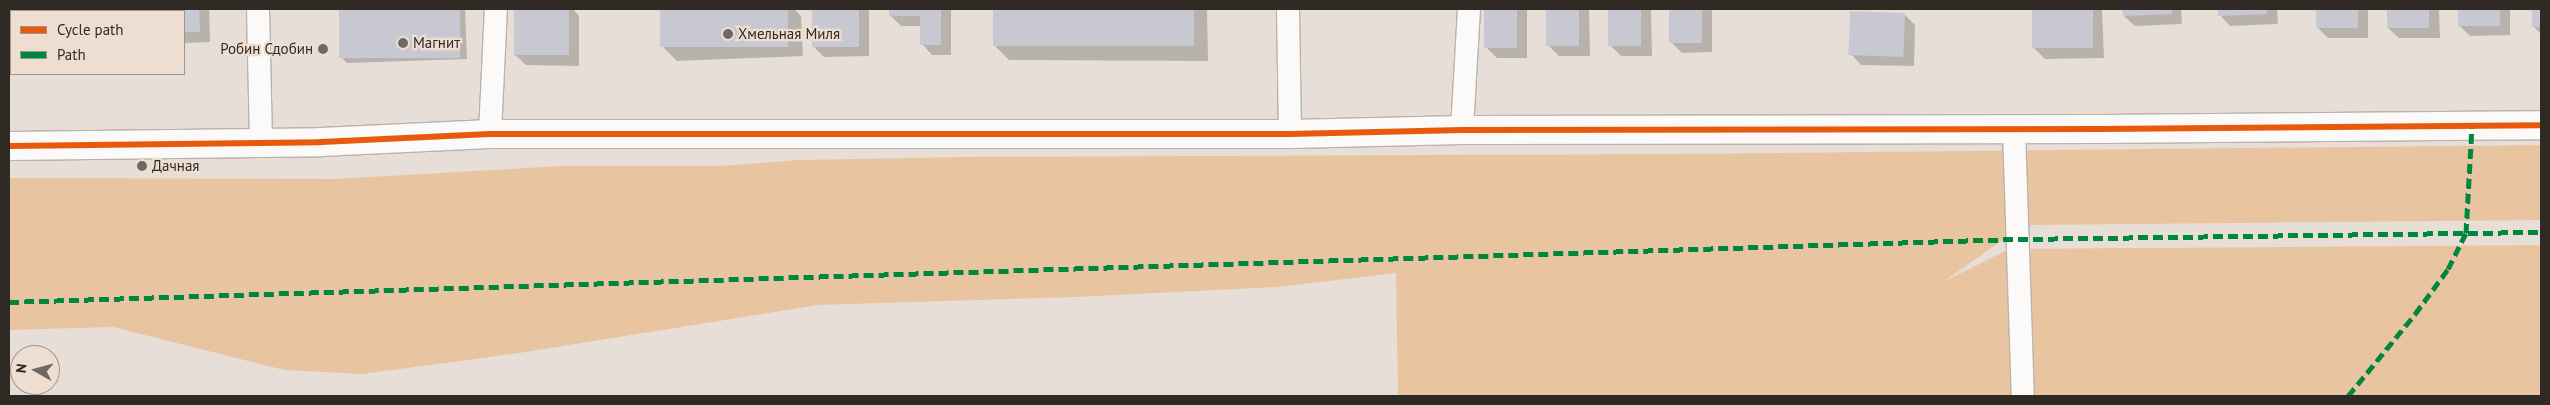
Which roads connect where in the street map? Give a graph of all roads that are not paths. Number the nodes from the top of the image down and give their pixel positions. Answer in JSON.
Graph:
{"nodes":[{"id":1,"x":258,"y":9,"type":"edge"},
{"id":2,"x":496,"y":9,"type":"edge"},
{"id":3,"x":1288,"y":9,"type":"edge"},
{"id":4,"x":1469,"y":9,"type":"edge"},
{"id":5,"x":2541,"y":125,"type":"edge"},
{"id":6,"x":1462,"y":130,"type":"junction"},
{"id":7,"x":2014,"y":130,"type":"junction"},
{"id":8,"x":490,"y":134,"type":"junction"},
{"id":9,"x":1290,"y":134,"type":"junction"},
{"id":10,"x":261,"y":143,"type":"junction"},
{"id":11,"x":9,"y":146,"type":"edge"},
{"id":12,"x":2023,"y":396,"type":"edge"}],
"edges":[{"from":1,"to":10,"type":"street"},
{"from":2,"to":8,"type":"street"},
{"from":3,"to":9,"type":"street"},
{"from":4,"to":6,"type":"street"},
{"from":5,"to":7,"type":"street"},
{"from":6,"to":7,"type":"street"},
{"from":6,"to":9,"type":"street"},
{"from":7,"to":12,"type":"street"},
{"from":8,"to":9,"type":"street"},
{"from":8,"to":10,"type":"street"},
{"from":10,"to":11,"type":"street"}]}
